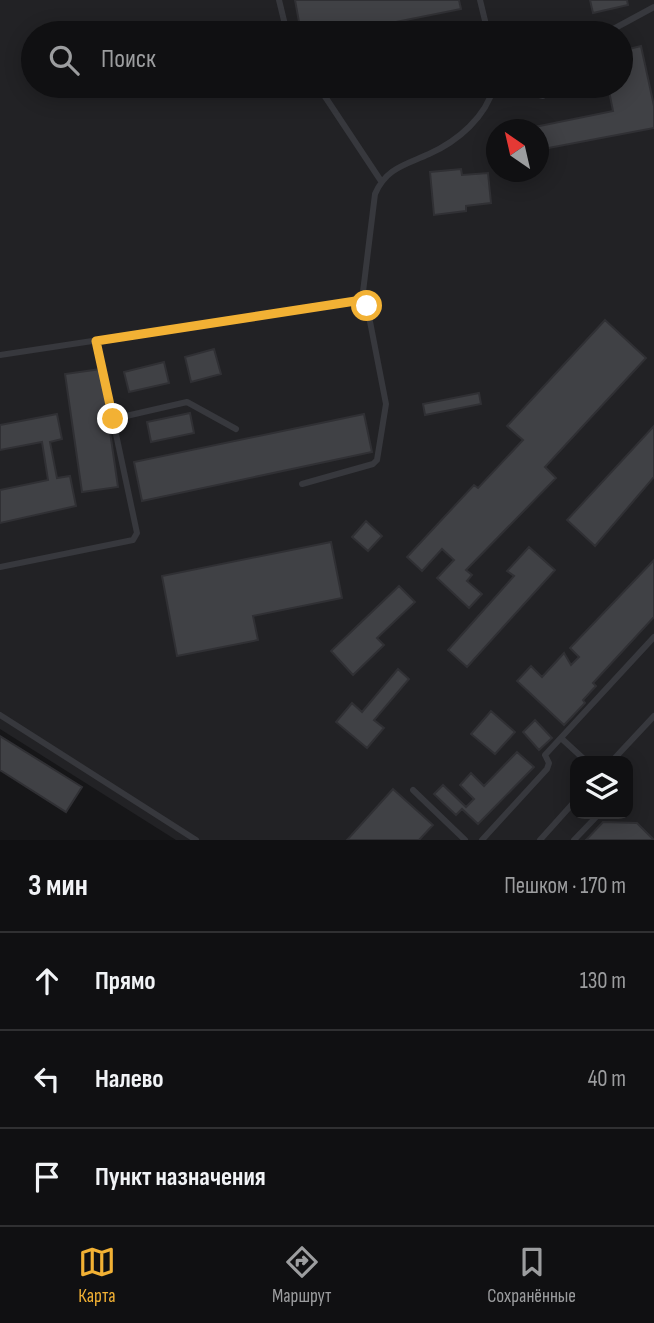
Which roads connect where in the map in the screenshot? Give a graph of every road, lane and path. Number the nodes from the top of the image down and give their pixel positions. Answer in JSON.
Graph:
{"nodes":[{"id":1,"x":279,"y":0,"type":"edge"},
{"id":2,"x":480,"y":0,"type":"edge"},
{"id":3,"x":654,"y":7,"type":"edge"},
{"id":4,"x":284,"y":21,"type":"edge"},
{"id":5,"x":485,"y":21,"type":"edge"},
{"id":6,"x":628,"y":21,"type":"edge"},
{"id":7,"x":326,"y":98,"type":"edge"},
{"id":8,"x":491,"y":98,"type":"edge"},
{"id":9,"x":381,"y":181,"type":"junction"},
{"id":10,"x":362,"y":300,"type":"junction"},
{"id":11,"x":96,"y":341,"type":"junction"},
{"id":12,"x":0,"y":355,"type":"edge"},
{"id":13,"x":113,"y":419,"type":"junction"},
{"id":14,"x":236,"y":429,"type":"dead end"},
{"id":15,"x":302,"y":484,"type":"dead end"},
{"id":16,"x":0,"y":568,"type":"edge"},
{"id":17,"x":654,"y":637,"type":"edge"},
{"id":18,"x":0,"y":715,"type":"edge"},
{"id":19,"x":654,"y":716,"type":"edge"},
{"id":20,"x":561,"y":738,"type":"junction"},
{"id":21,"x":581,"y":756,"type":"edge"},
{"id":22,"x":617,"y":756,"type":"edge"},
{"id":23,"x":412,"y":790,"type":"dead end"},
{"id":24,"x":570,"y":807,"type":"edge"},
{"id":25,"x":594,"y":819,"type":"edge"},
{"id":26,"x":196,"y":840,"type":"edge"},
{"id":27,"x":465,"y":840,"type":"edge"},
{"id":28,"x":482,"y":840,"type":"edge"},
{"id":29,"x":540,"y":840,"type":"edge"},
{"id":30,"x":574,"y":840,"type":"edge"}],
"edges":[{"from":1,"to":4,"type":"lane"},
{"from":2,"to":5,"type":"lane"},
{"from":3,"to":6,"type":"lane"},
{"from":7,"to":9,"type":"lane"},
{"from":8,"to":9,"type":"lane"},
{"from":9,"to":10,"type":"lane"},
{"from":10,"to":11,"type":"lane"},
{"from":10,"to":15,"type":"lane"},
{"from":11,"to":12,"type":"lane"},
{"from":11,"to":13,"type":"lane"},
{"from":13,"to":14,"type":"lane"},
{"from":13,"to":16,"type":"lane"},
{"from":17,"to":20,"type":"lane"},
{"from":18,"to":26,"type":"lane"},
{"from":19,"to":22,"type":"lane"},
{"from":20,"to":21,"type":"lane"},
{"from":20,"to":28,"type":"lane"},
{"from":23,"to":27,"type":"lane"},
{"from":24,"to":29,"type":"lane"},
{"from":25,"to":30,"type":"lane"}]}
